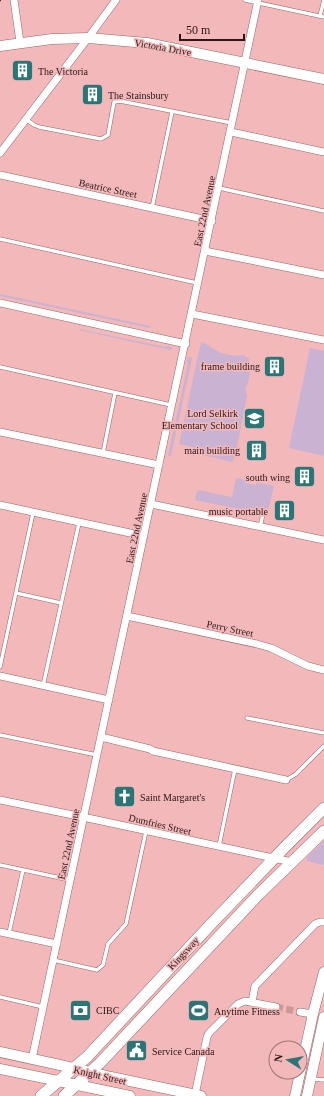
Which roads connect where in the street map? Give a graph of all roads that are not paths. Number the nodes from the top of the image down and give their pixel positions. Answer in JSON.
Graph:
{"nodes":[{"id":1,"x":14,"y":0,"type":"edge"},
{"id":2,"x":116,"y":0,"type":"edge"},
{"id":3,"x":245,"y":0,"type":"edge"},
{"id":4,"x":324,"y":0,"type":"edge"},
{"id":5,"x":258,"y":2,"type":"edge"},
{"id":6,"x":322,"y":16,"type":"edge"},
{"id":7,"x":88,"y":38,"type":"junction"},
{"id":8,"x":20,"y":42,"type":"junction"},
{"id":9,"x":0,"y":46,"type":"edge"},
{"id":10,"x":246,"y":63,"type":"junction"},
{"id":11,"x":324,"y":79,"type":"edge"},
{"id":12,"x":172,"y":112,"type":"junction"},
{"id":13,"x":26,"y":119,"type":"junction"},
{"id":14,"x":233,"y":124,"type":"junction"},
{"id":15,"x":231,"y":132,"type":"junction"},
{"id":16,"x":324,"y":152,"type":"edge"},
{"id":17,"x":0,"y":153,"type":"edge"},
{"id":18,"x":0,"y":175,"type":"edge"},
{"id":19,"x":219,"y":188,"type":"junction"},
{"id":20,"x":152,"y":208,"type":"junction"},
{"id":21,"x":324,"y":211,"type":"edge"},
{"id":22,"x":212,"y":221,"type":"junction"},
{"id":23,"x":0,"y":239,"type":"edge"},
{"id":24,"x":206,"y":251,"type":"junction"},
{"id":25,"x":324,"y":275,"type":"edge"},
{"id":26,"x":199,"y":283,"type":"junction"},
{"id":27,"x":0,"y":304,"type":"edge"},
{"id":28,"x":192,"y":314,"type":"junction"},
{"id":29,"x":324,"y":340,"type":"edge"},
{"id":30,"x":186,"y":344,"type":"junction"},
{"id":31,"x":0,"y":368,"type":"edge"},
{"id":32,"x":115,"y":393,"type":"junction"},
{"id":33,"x":172,"y":405,"type":"junction"},
{"id":34,"x":0,"y":432,"type":"edge"},
{"id":35,"x":102,"y":453,"type":"junction"},
{"id":36,"x":160,"y":465,"type":"junction"},
{"id":37,"x":151,"y":504,"type":"junction"},
{"id":38,"x":0,"y":505,"type":"edge"},
{"id":39,"x":33,"y":513,"type":"junction"},
{"id":40,"x":263,"y":514,"type":"dead end"},
{"id":41,"x":79,"y":523,"type":"junction"},
{"id":42,"x":260,"y":527,"type":"junction"},
{"id":43,"x":144,"y":536,"type":"junction"},
{"id":44,"x":324,"y":540,"type":"edge"},
{"id":45,"x":16,"y":593,"type":"junction"},
{"id":46,"x":61,"y":603,"type":"junction"},
{"id":47,"x":127,"y":616,"type":"junction"},
{"id":48,"x":0,"y":667,"type":"edge"},
{"id":49,"x":324,"y":670,"type":"edge"},
{"id":50,"x":0,"y":676,"type":"edge"},
{"id":51,"x":43,"y":686,"type":"junction"},
{"id":52,"x":109,"y":700,"type":"junction"},
{"id":53,"x":247,"y":718,"type":"dead end"},
{"id":54,"x":324,"y":733,"type":"edge"},
{"id":55,"x":0,"y":734,"type":"edge"},
{"id":56,"x":101,"y":737,"type":"junction"},
{"id":57,"x":324,"y":746,"type":"edge"},
{"id":58,"x":97,"y":755,"type":"junction"},
{"id":59,"x":235,"y":769,"type":"junction"},
{"id":60,"x":286,"y":780,"type":"joint"},
{"id":61,"x":0,"y":800,"type":"edge"},
{"id":62,"x":324,"y":808,"type":"edge"},
{"id":63,"x":84,"y":818,"type":"junction"},
{"id":64,"x":146,"y":831,"type":"junction"},
{"id":65,"x":324,"y":831,"type":"edge"},
{"id":66,"x":219,"y":847,"type":"junction"},
{"id":67,"x":274,"y":858,"type":"junction"},
{"id":68,"x":292,"y":862,"type":"junction"},
{"id":69,"x":0,"y":865,"type":"edge"},
{"id":70,"x":23,"y":870,"type":"junction"},
{"id":71,"x":70,"y":880,"type":"junction"},
{"id":72,"x":324,"y":922,"type":"edge"},
{"id":73,"x":0,"y":932,"type":"edge"},
{"id":74,"x":8,"y":934,"type":"junction"},
{"id":75,"x":57,"y":944,"type":"junction"},
{"id":76,"x":53,"y":960,"type":"junction"},
{"id":77,"x":324,"y":972,"type":"edge"},
{"id":78,"x":0,"y":997,"type":"edge"},
{"id":79,"x":252,"y":1002,"type":"junction"},
{"id":80,"x":43,"y":1007,"type":"junction"},
{"id":81,"x":276,"y":1007,"type":"tunnel mouth"},
{"id":82,"x":300,"y":1012,"type":"tunnel mouth"},
{"id":83,"x":313,"y":1014,"type":"junction"},
{"id":84,"x":324,"y":1017,"type":"edge"},
{"id":85,"x":0,"y":1052,"type":"edge"},
{"id":86,"x":32,"y":1059,"type":"junction"},
{"id":87,"x":74,"y":1068,"type":"junction"},
{"id":88,"x":0,"y":1069,"type":"edge"},
{"id":89,"x":90,"y":1072,"type":"junction"},
{"id":90,"x":311,"y":1079,"type":"junction"},
{"id":91,"x":324,"y":1080,"type":"edge"},
{"id":92,"x":59,"y":1081,"type":"junction"},
{"id":93,"x":77,"y":1085,"type":"junction"},
{"id":94,"x":102,"y":1093,"type":"edge"},
{"id":95,"x":198,"y":1095,"type":"edge"},
{"id":96,"x":41,"y":1096,"type":"edge"},
{"id":97,"x":64,"y":1096,"type":"edge"},
{"id":98,"x":130,"y":1096,"type":"edge"},
{"id":99,"x":295,"y":1096,"type":"edge"},
{"id":100,"x":308,"y":1096,"type":"edge"}],
"edges":[{"from":1,"to":8,"type":"street"},
{"from":2,"to":7,"type":"street"},
{"from":3,"to":5,"type":"lane"},
{"from":4,"to":6,"type":"lane"},
{"from":5,"to":6,"type":"lane"},
{"from":5,"to":10,"type":"street","name":"East 22nd Avenue"},
{"from":7,"to":8,"type":"main road","name":"Victoria Drive"},
{"from":7,"to":10,"type":"main road","name":"Victoria Drive"},
{"from":7,"to":13,"type":"street"},
{"from":8,"to":9,"type":"main road","name":"Victoria Drive"},
{"from":10,"to":11,"type":"main road","name":"Victoria Drive"},
{"from":10,"to":14,"type":"street","name":"East 22nd Avenue"},
{"from":12,"to":13,"type":"lane"},
{"from":12,"to":14,"type":"lane"},
{"from":12,"to":20,"type":"lane"},
{"from":13,"to":17,"type":"street"},
{"from":14,"to":15,"type":"street","name":"East 22nd Avenue"},
{"from":15,"to":16,"type":"street"},
{"from":15,"to":19,"type":"street","name":"East 22nd Avenue"},
{"from":18,"to":20,"type":"street","name":"Beatrice Street"},
{"from":19,"to":21,"type":"lane"},
{"from":19,"to":22,"type":"street","name":"East 22nd Avenue"},
{"from":20,"to":22,"type":"street","name":"Beatrice Street"},
{"from":22,"to":24,"type":"street","name":"East 22nd Avenue"},
{"from":23,"to":26,"type":"lane"},
{"from":24,"to":25,"type":"street"},
{"from":24,"to":26,"type":"street","name":"East 22nd Avenue"},
{"from":26,"to":28,"type":"street","name":"East 22nd Avenue"},
{"from":27,"to":30,"type":"street"},
{"from":28,"to":29,"type":"street"},
{"from":28,"to":30,"type":"street","name":"East 22nd Avenue"},
{"from":30,"to":33,"type":"street","name":"East 22nd Avenue"},
{"from":31,"to":32,"type":"lane"},
{"from":32,"to":33,"type":"lane"},
{"from":32,"to":35,"type":"lane"},
{"from":33,"to":36,"type":"street","name":"East 22nd Avenue"},
{"from":34,"to":35,"type":"street"},
{"from":35,"to":36,"type":"street"},
{"from":36,"to":37,"type":"street","name":"East 22nd Avenue"},
{"from":37,"to":42,"type":"street"},
{"from":37,"to":43,"type":"street","name":"East 22nd Avenue"},
{"from":38,"to":39,"type":"street"},
{"from":39,"to":41,"type":"street"},
{"from":39,"to":45,"type":"lane"},
{"from":40,"to":42,"type":"lane"},
{"from":41,"to":43,"type":"street"},
{"from":41,"to":46,"type":"lane"},
{"from":42,"to":44,"type":"street"},
{"from":43,"to":47,"type":"street","name":"East 22nd Avenue"},
{"from":45,"to":46,"type":"lane"},
{"from":45,"to":48,"type":"lane"},
{"from":46,"to":51,"type":"lane"},
{"from":47,"to":49,"type":"street","name":"Perry Street"},
{"from":47,"to":52,"type":"street","name":"East 22nd Avenue"},
{"from":50,"to":51,"type":"street"},
{"from":51,"to":52,"type":"street"},
{"from":52,"to":56,"type":"street","name":"East 22nd Avenue"},
{"from":53,"to":54,"type":"lane"},
{"from":55,"to":58,"type":"lane"},
{"from":56,"to":58,"type":"street","name":"East 22nd Avenue"},
{"from":56,"to":59,"type":"street"},
{"from":57,"to":60,"type":"lane"},
{"from":58,"to":63,"type":"street","name":"East 22nd Avenue"},
{"from":59,"to":60,"type":"street"},
{"from":59,"to":66,"type":"lane"},
{"from":61,"to":63,"type":"street","name":"Dumfries Street"},
{"from":62,"to":67,"type":"main road","name":"Kingsway"},
{"from":63,"to":64,"type":"street","name":"Dumfries Street"},
{"from":63,"to":71,"type":"street","name":"East 22nd Avenue"},
{"from":64,"to":66,"type":"street","name":"Dumfries Street"},
{"from":64,"to":76,"type":"lane"},
{"from":65,"to":68,"type":"main road","name":"Kingsway"},
{"from":66,"to":67,"type":"street","name":"Dumfries Street"},
{"from":67,"to":68,"type":"street","name":"Dumfries Street"},
{"from":67,"to":87,"type":"main road","name":"Kingsway"},
{"from":68,"to":89,"type":"main road","name":"Kingsway"},
{"from":69,"to":70,"type":"lane"},
{"from":70,"to":71,"type":"lane"},
{"from":70,"to":74,"type":"lane"},
{"from":71,"to":75,"type":"street","name":"East 22nd Avenue"},
{"from":72,"to":79,"type":"street"},
{"from":73,"to":74,"type":"street"},
{"from":74,"to":75,"type":"street"},
{"from":75,"to":76,"type":"street","name":"East 22nd Avenue"},
{"from":76,"to":80,"type":"street","name":"East 22nd Avenue"},
{"from":77,"to":83,"type":"main road"},
{"from":78,"to":80,"type":"lane"},
{"from":79,"to":81,"type":"street"},
{"from":79,"to":95,"type":"street"},
{"from":80,"to":86,"type":"street","name":"East 22nd Avenue"},
{"from":82,"to":83,"type":"street"},
{"from":83,"to":99,"type":"main road"},
{"from":84,"to":90,"type":"main road"},
{"from":85,"to":86,"type":"main road","name":"Knight Street"},
{"from":86,"to":87,"type":"main road","name":"Knight Street"},
{"from":87,"to":89,"type":"main road","name":"Knight Street"},
{"from":87,"to":92,"type":"main road","name":"Kingsway"},
{"from":88,"to":92,"type":"main road","name":"Knight Street"},
{"from":89,"to":93,"type":"main road","name":"Kingsway"},
{"from":89,"to":95,"type":"main road","name":"Knight Street"},
{"from":90,"to":91,"type":"lane"},
{"from":90,"to":100,"type":"main road"},
{"from":92,"to":93,"type":"main road","name":"Knight Street"},
{"from":92,"to":96,"type":"main road","name":"Kingsway"},
{"from":93,"to":94,"type":"main road","name":"Knight Street"},
{"from":93,"to":97,"type":"main road","name":"Kingsway"},
{"from":94,"to":98,"type":"main road","name":"Knight Street"}]}
